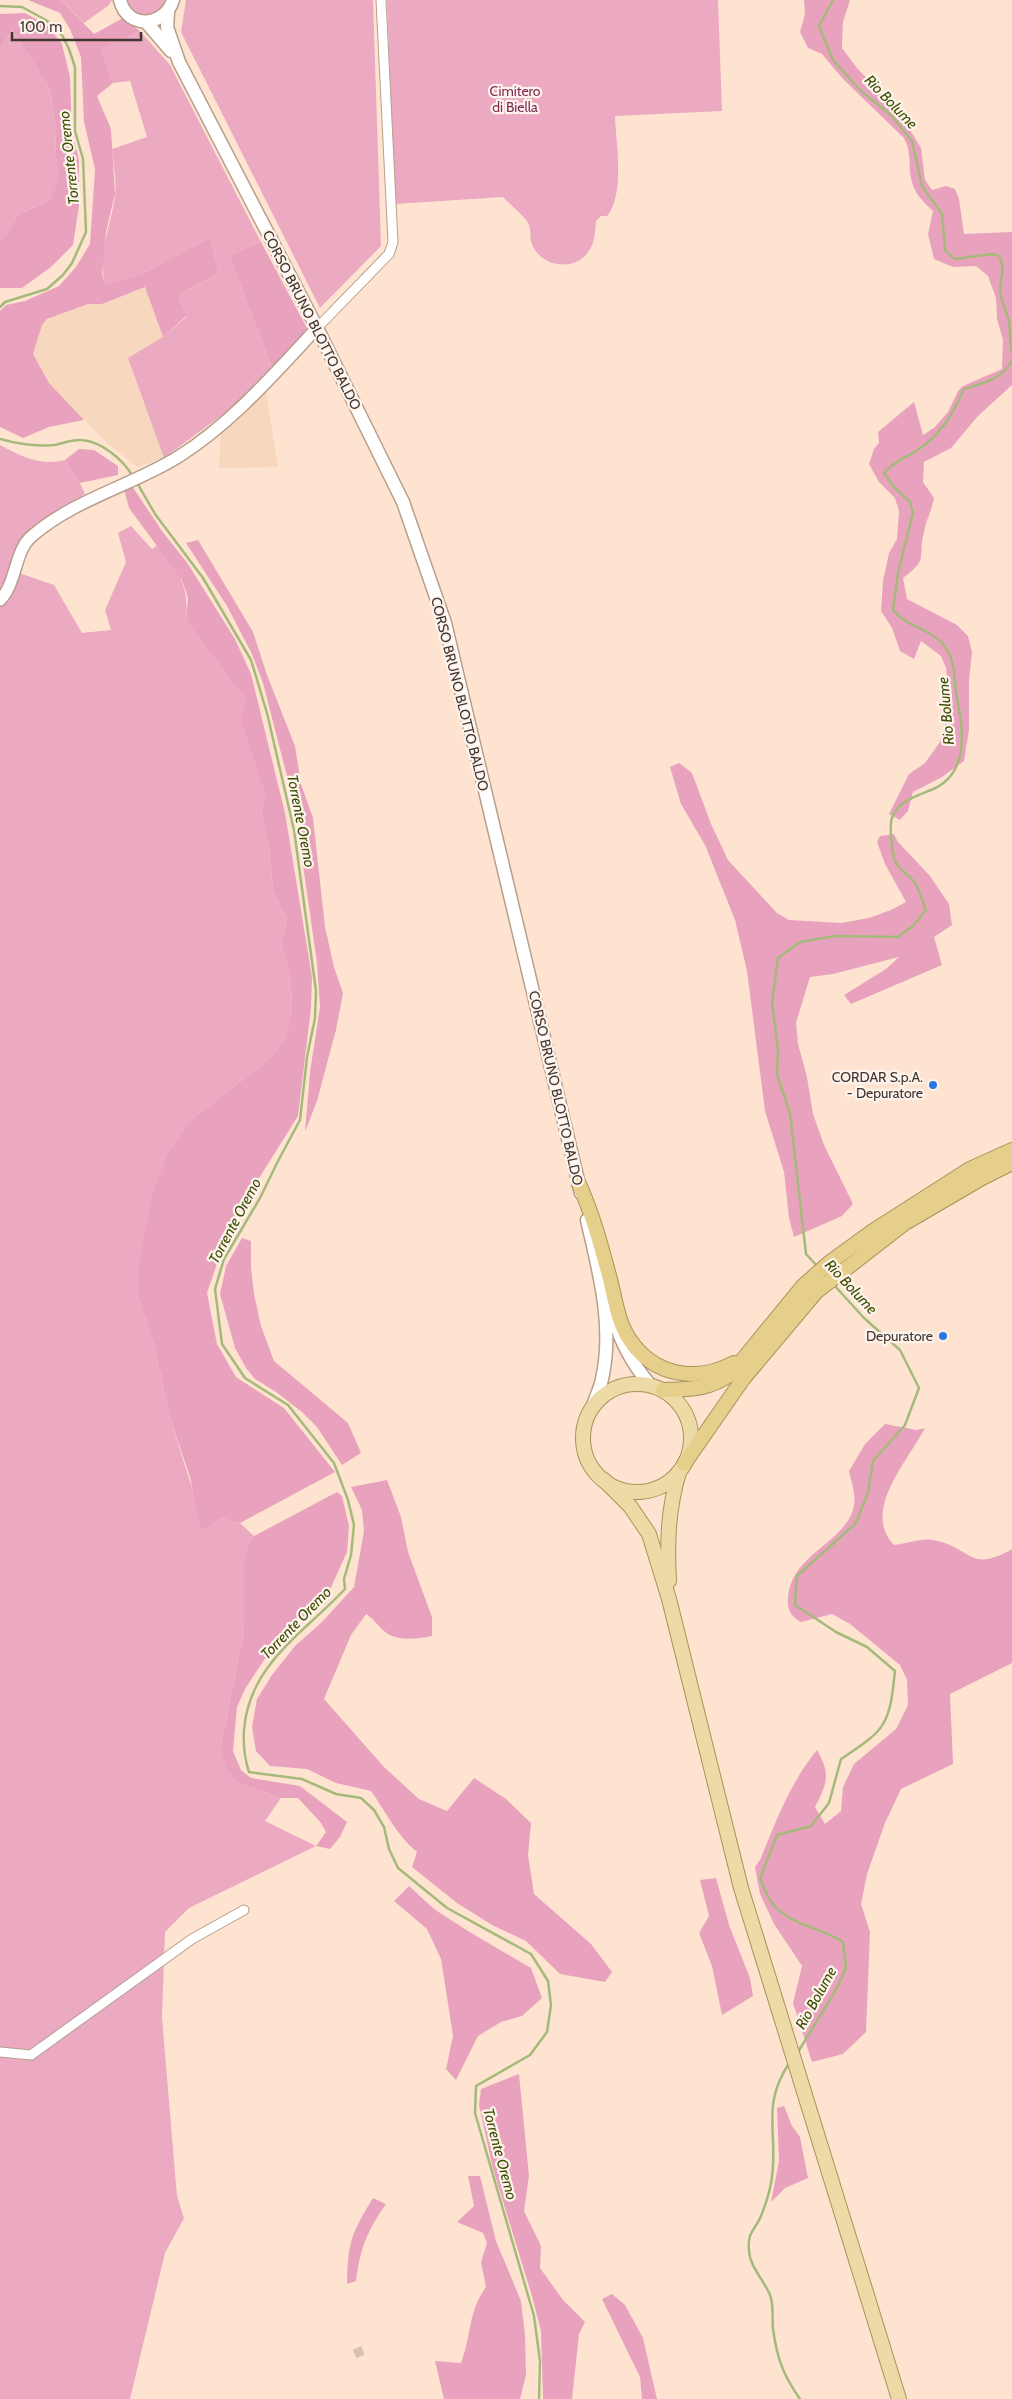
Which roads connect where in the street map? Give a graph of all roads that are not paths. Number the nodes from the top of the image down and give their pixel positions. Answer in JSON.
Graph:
{"nodes":[{"id":1,"x":120,"y":0,"type":"edge"},
{"id":2,"x":173,"y":0,"type":"edge"},
{"id":3,"x":381,"y":0,"type":"edge"},
{"id":4,"x":168,"y":13,"type":"junction"},
{"id":5,"x":148,"y":22,"type":"junction"},
{"id":6,"x":180,"y":62,"type":"junction"},
{"id":7,"x":317,"y":328,"type":"junction"},
{"id":8,"x":0,"y":600,"type":"edge"},
{"id":9,"x":1012,"y":1150,"type":"edge"},
{"id":10,"x":1012,"y":1163,"type":"edge"},
{"id":11,"x":579,"y":1184,"type":"junction"},
{"id":12,"x":595,"y":1253,"type":"junction"},
{"id":13,"x":834,"y":1267,"type":"junction"},
{"id":14,"x":746,"y":1356,"type":"junction"},
{"id":15,"x":657,"y":1388,"type":"junction"},
{"id":16,"x":592,"y":1408,"type":"junction"},
{"id":17,"x":682,"y":1467,"type":"junction"},
{"id":18,"x":604,"y":1480,"type":"junction"},
{"id":19,"x":669,"y":1599,"type":"junction"},
{"id":20,"x":244,"y":1910,"type":"dead end"},
{"id":21,"x":0,"y":2052,"type":"edge"},
{"id":22,"x":898,"y":2399,"type":"edge"}],
"edges":[{"from":1,"to":5,"type":"main road"},
{"from":2,"to":4,"type":"main road"},
{"from":3,"to":7,"type":"street"},
{"from":4,"to":5,"type":"main road"},
{"from":4,"to":6,"type":"main road","name":"CORSO BRUNO BLOTTO BALDO"},
{"from":5,"to":6,"type":"main road","name":"CORSO BRUNO BLOTTO BALDO"},
{"from":6,"to":7,"type":"main road","name":"CORSO BRUNO BLOTTO BALDO"},
{"from":7,"to":8,"type":"street"},
{"from":7,"to":11,"type":"main road","name":"CORSO BRUNO BLOTTO BALDO"},
{"from":9,"to":13,"type":"highway"},
{"from":10,"to":13,"type":"highway"},
{"from":11,"to":12,"type":"main road","name":"CORSO BRUNO BLOTTO BALDO"},
{"from":11,"to":14,"type":"highway"},
{"from":12,"to":15,"type":"main road","name":"CORSO BRUNO BLOTTO BALDO"},
{"from":12,"to":16,"type":"main road","name":"CORSO BRUNO BLOTTO BALDO"},
{"from":13,"to":14,"type":"highway"},
{"from":13,"to":17,"type":"highway"},
{"from":14,"to":15,"type":"highway"},
{"from":15,"to":16,"type":"main road"},
{"from":15,"to":17,"type":"main road"},
{"from":16,"to":18,"type":"main road"},
{"from":17,"to":18,"type":"main road"},
{"from":17,"to":19,"type":"main road"},
{"from":18,"to":19,"type":"main road"},
{"from":19,"to":22,"type":"main road"},
{"from":20,"to":21,"type":"street"}]}
